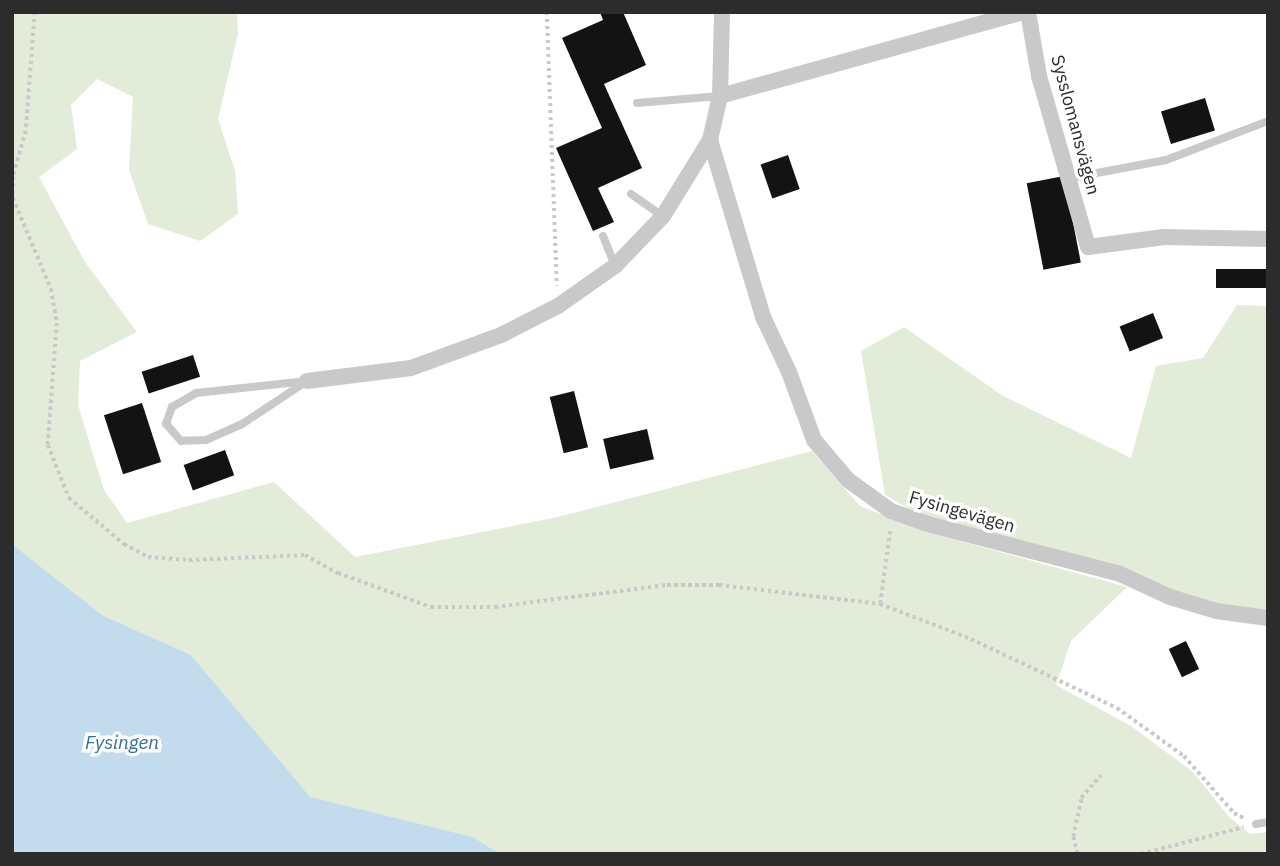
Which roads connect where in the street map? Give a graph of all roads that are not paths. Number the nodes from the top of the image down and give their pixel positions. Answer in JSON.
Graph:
{"nodes":[{"id":1,"x":722,"y":12,"type":"edge"},
{"id":2,"x":1023,"y":12,"type":"edge"},
{"id":3,"x":1028,"y":12,"type":"edge"},
{"id":4,"x":720,"y":96,"type":"junction"},
{"id":5,"x":637,"y":103,"type":"dead end"},
{"id":6,"x":1268,"y":121,"type":"edge"},
{"id":7,"x":710,"y":141,"type":"junction"},
{"id":8,"x":1070,"y":178,"type":"junction"},
{"id":9,"x":631,"y":194,"type":"dead end"},
{"id":10,"x":663,"y":216,"type":"junction"},
{"id":11,"x":603,"y":236,"type":"dead end"},
{"id":12,"x":1268,"y":239,"type":"edge"},
{"id":13,"x":615,"y":266,"type":"junction"},
{"id":14,"x":307,"y":380,"type":"junction"},
{"id":15,"x":1268,"y":618,"type":"edge"},
{"id":16,"x":1268,"y":822,"type":"edge"},
{"id":17,"x":1256,"y":824,"type":"road end"}],
"edges":[{"from":1,"to":4,"type":"street"},
{"from":2,"to":4,"type":"street"},
{"from":3,"to":8,"type":"street","name":"Sysslomansvägen"},
{"from":4,"to":5,"type":"lane"},
{"from":4,"to":7,"type":"street"},
{"from":6,"to":8,"type":"lane"},
{"from":7,"to":10,"type":"street"},
{"from":7,"to":15,"type":"street","name":"Fysingevägen"},
{"from":8,"to":12,"type":"street","name":"Sysslomansvägen"},
{"from":9,"to":10,"type":"lane"},
{"from":10,"to":13,"type":"street"},
{"from":11,"to":13,"type":"lane"},
{"from":13,"to":14,"type":"street"},
{"from":14,"to":14,"type":"lane"},
{"from":16,"to":17,"type":"lane"}]}
